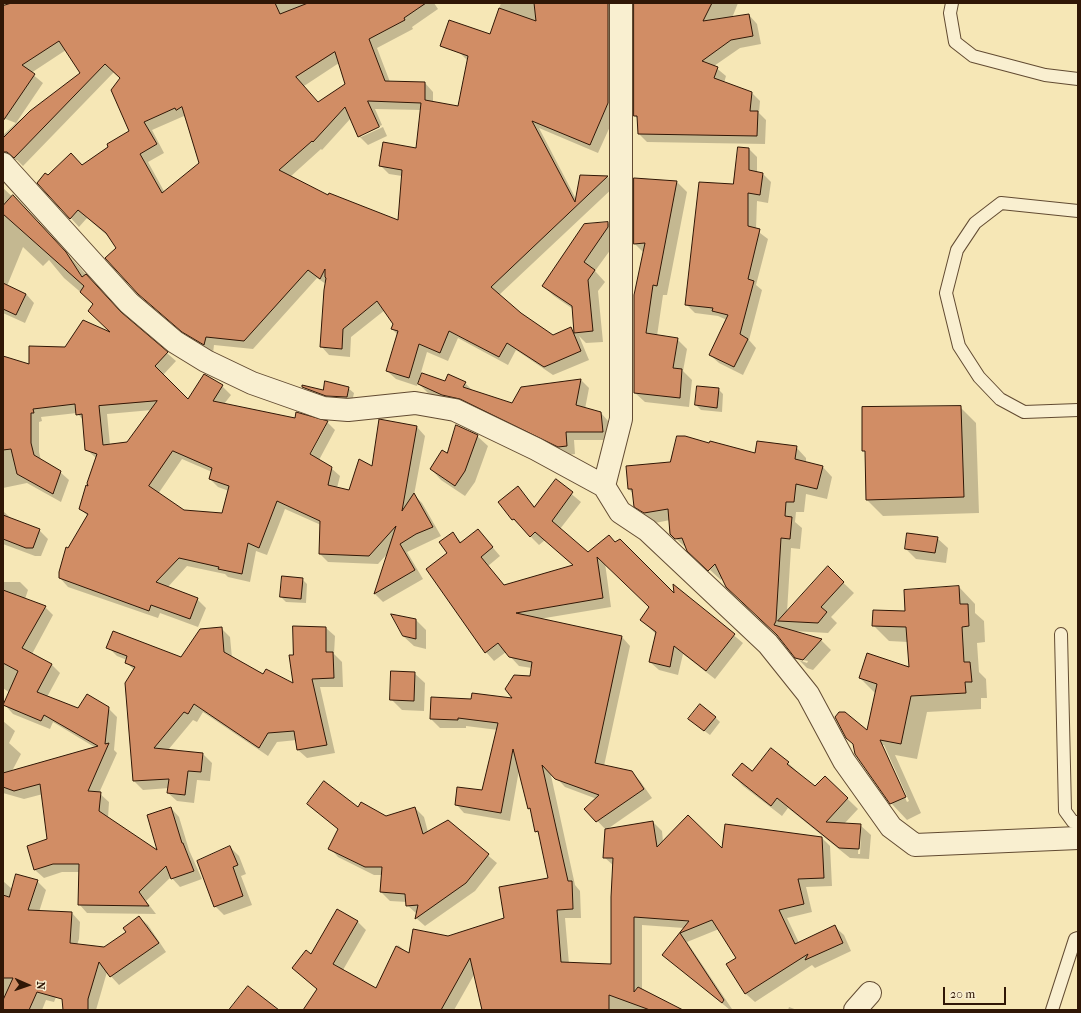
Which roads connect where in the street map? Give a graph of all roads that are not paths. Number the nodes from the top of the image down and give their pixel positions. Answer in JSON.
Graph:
{"nodes":[{"id":1,"x":621,"y":3,"type":"edge"},
{"id":2,"x":952,"y":3,"type":"edge"},
{"id":3,"x":1078,"y":79,"type":"edge"},
{"id":4,"x":3,"y":164,"type":"edge"},
{"id":5,"x":1078,"y":211,"type":"edge"},
{"id":6,"x":1078,"y":410,"type":"edge"},
{"id":7,"x":604,"y":486,"type":"junction"},
{"id":8,"x":1061,"y":634,"type":"dead end"},
{"id":9,"x":1078,"y":822,"type":"edge"},
{"id":10,"x":1078,"y":838,"type":"edge"},
{"id":11,"x":1078,"y":938,"type":"edge"},
{"id":12,"x":870,"y":993,"type":"dead end"},
{"id":13,"x":855,"y":1010,"type":"edge"},
{"id":14,"x":1052,"y":1010,"type":"edge"}],
"edges":[{"from":1,"to":7,"type":"street"},
{"from":2,"to":3,"type":"lane"},
{"from":4,"to":7,"type":"street"},
{"from":5,"to":6,"type":"lane"},
{"from":7,"to":10,"type":"street"},
{"from":8,"to":9,"type":"lane"},
{"from":11,"to":14,"type":"lane"},
{"from":12,"to":13,"type":"street"}]}
